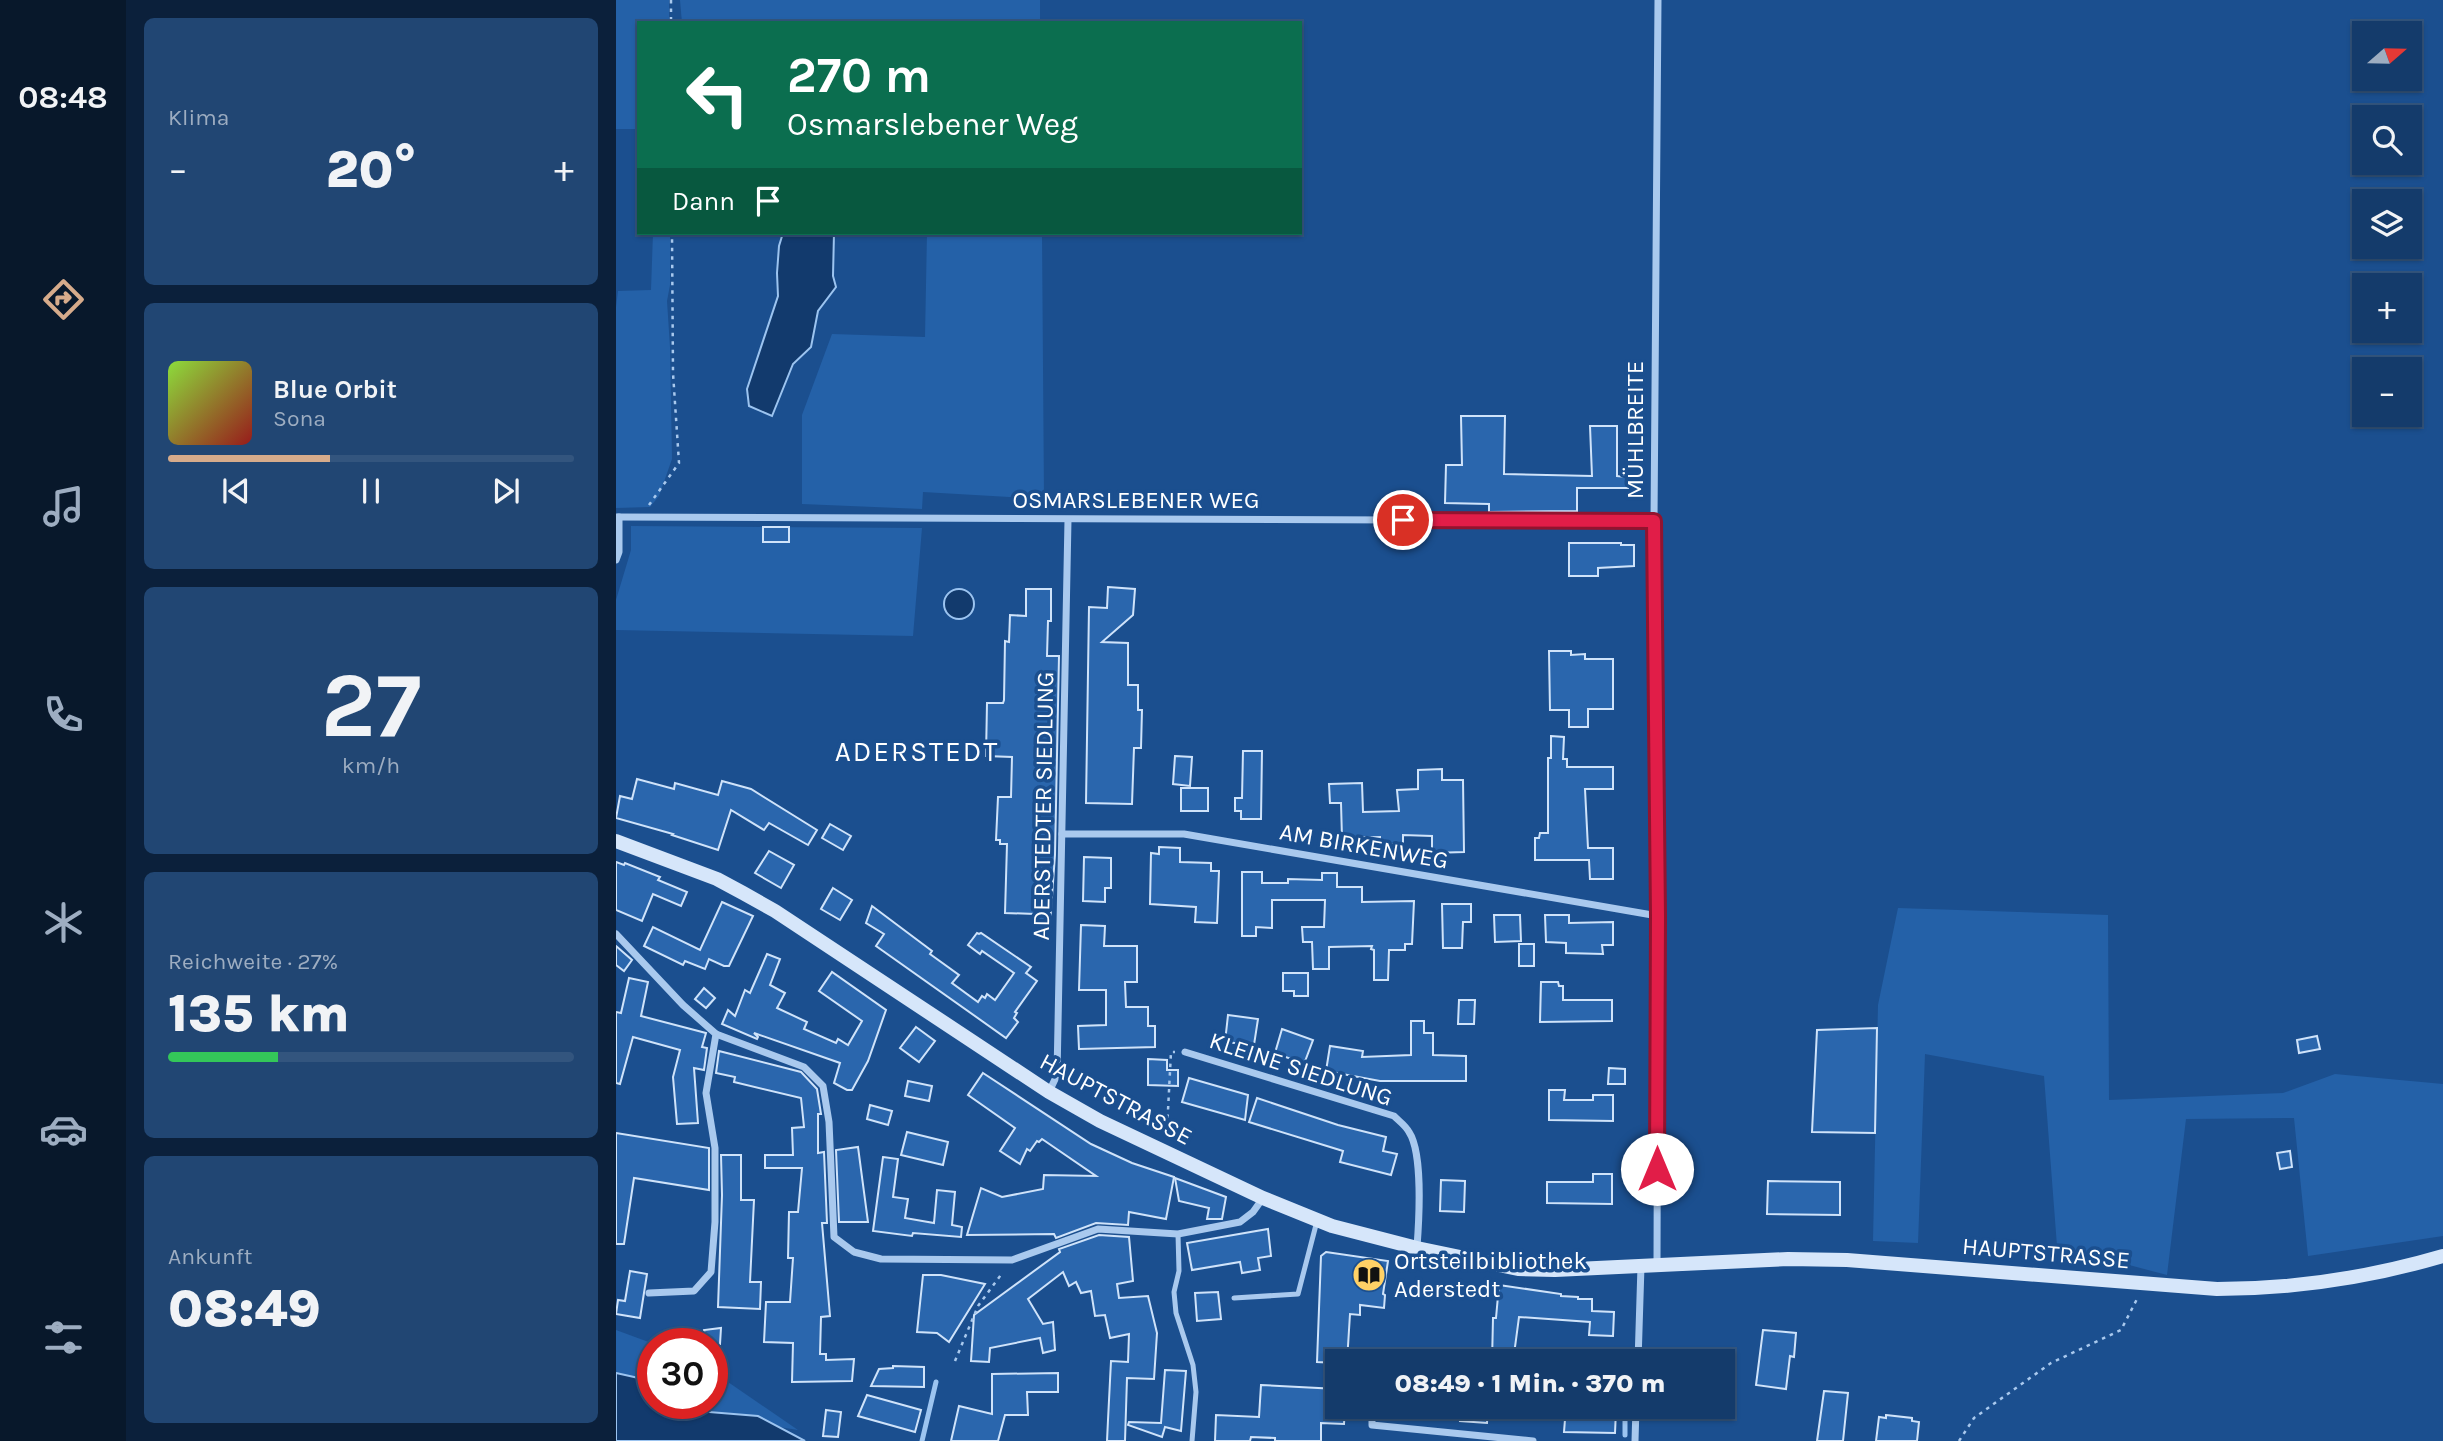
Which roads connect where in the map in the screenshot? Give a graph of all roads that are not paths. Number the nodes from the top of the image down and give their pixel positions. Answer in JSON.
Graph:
{"nodes":[{"id":1,"x":1658,"y":0,"type":"edge"},
{"id":2,"x":617,"y":517,"type":"edge"},
{"id":3,"x":1068,"y":520,"type":"junction"},
{"id":4,"x":1654,"y":521,"type":"junction"},
{"id":5,"x":616,"y":560,"type":"edge"},
{"id":6,"x":1062,"y":834,"type":"junction"},
{"id":7,"x":616,"y":841,"type":"edge"},
{"id":8,"x":1658,"y":916,"type":"junction"},
{"id":9,"x":616,"y":934,"type":"edge"},
{"id":10,"x":716,"y":1034,"type":"junction"},
{"id":11,"x":1185,"y":1052,"type":"road end"},
{"id":12,"x":1049,"y":1092,"type":"junction"},
{"id":13,"x":1263,"y":1198,"type":"junction"},
{"id":14,"x":1317,"y":1221,"type":"junction"},
{"id":15,"x":1178,"y":1234,"type":"junction"},
{"id":16,"x":1417,"y":1248,"type":"junction"},
{"id":17,"x":2443,"y":1256,"type":"edge"},
{"id":18,"x":1657,"y":1265,"type":"junction"},
{"id":19,"x":1641,"y":1266,"type":"junction"},
{"id":20,"x":649,"y":1293,"type":"dead end"},
{"id":21,"x":1234,"y":1298,"type":"dead end"},
{"id":22,"x":1638,"y":1349,"type":"edge"},
{"id":23,"x":1372,"y":1419,"type":"edge"},
{"id":24,"x":1635,"y":1419,"type":"edge"},
{"id":25,"x":1192,"y":1441,"type":"edge"},
{"id":26,"x":1533,"y":1441,"type":"edge"},
{"id":27,"x":1634,"y":1441,"type":"edge"}],
"edges":[{"from":1,"to":4,"type":"street","name":"MÜHLBREITE"},
{"from":2,"to":3,"type":"street","name":"OSMARSLEBENER WEG"},
{"from":2,"to":5,"type":"street","name":"OSMARSLEBENER WEG"},
{"from":3,"to":4,"type":"street","name":"OSMARSLEBENER WEG"},
{"from":3,"to":6,"type":"street","name":"ADERSTEDTER SIEDLUNG"},
{"from":4,"to":8,"type":"street","name":"MÜHLBREITE"},
{"from":6,"to":8,"type":"street","name":"AM BIRKENWEG"},
{"from":6,"to":12,"type":"street","name":"ADERSTEDTER SIEDLUNG"},
{"from":7,"to":12,"type":"main road","name":"HAUPTSTRASSE"},
{"from":8,"to":18,"type":"street","name":"MÜHLBREITE"},
{"from":9,"to":10,"type":"street"},
{"from":10,"to":15,"type":"street"},
{"from":10,"to":20,"type":"street"},
{"from":11,"to":16,"type":"street","name":"KLEINE SIEDLUNG"},
{"from":12,"to":13,"type":"main road","name":"HAUPTSTRASSE"},
{"from":13,"to":14,"type":"main road","name":"HAUPTSTRASSE"},
{"from":13,"to":15,"type":"street"},
{"from":14,"to":16,"type":"main road","name":"HAUPTSTRASSE"},
{"from":14,"to":21,"type":"lane"},
{"from":15,"to":25,"type":"lane"},
{"from":16,"to":19,"type":"main road","name":"HAUPTSTRASSE"},
{"from":17,"to":18,"type":"main road","name":"HAUPTSTRASSE"},
{"from":18,"to":19,"type":"main road","name":"HAUPTSTRASSE"},
{"from":19,"to":22,"type":"street"},
{"from":23,"to":26,"type":"street"},
{"from":24,"to":27,"type":"street"}]}
